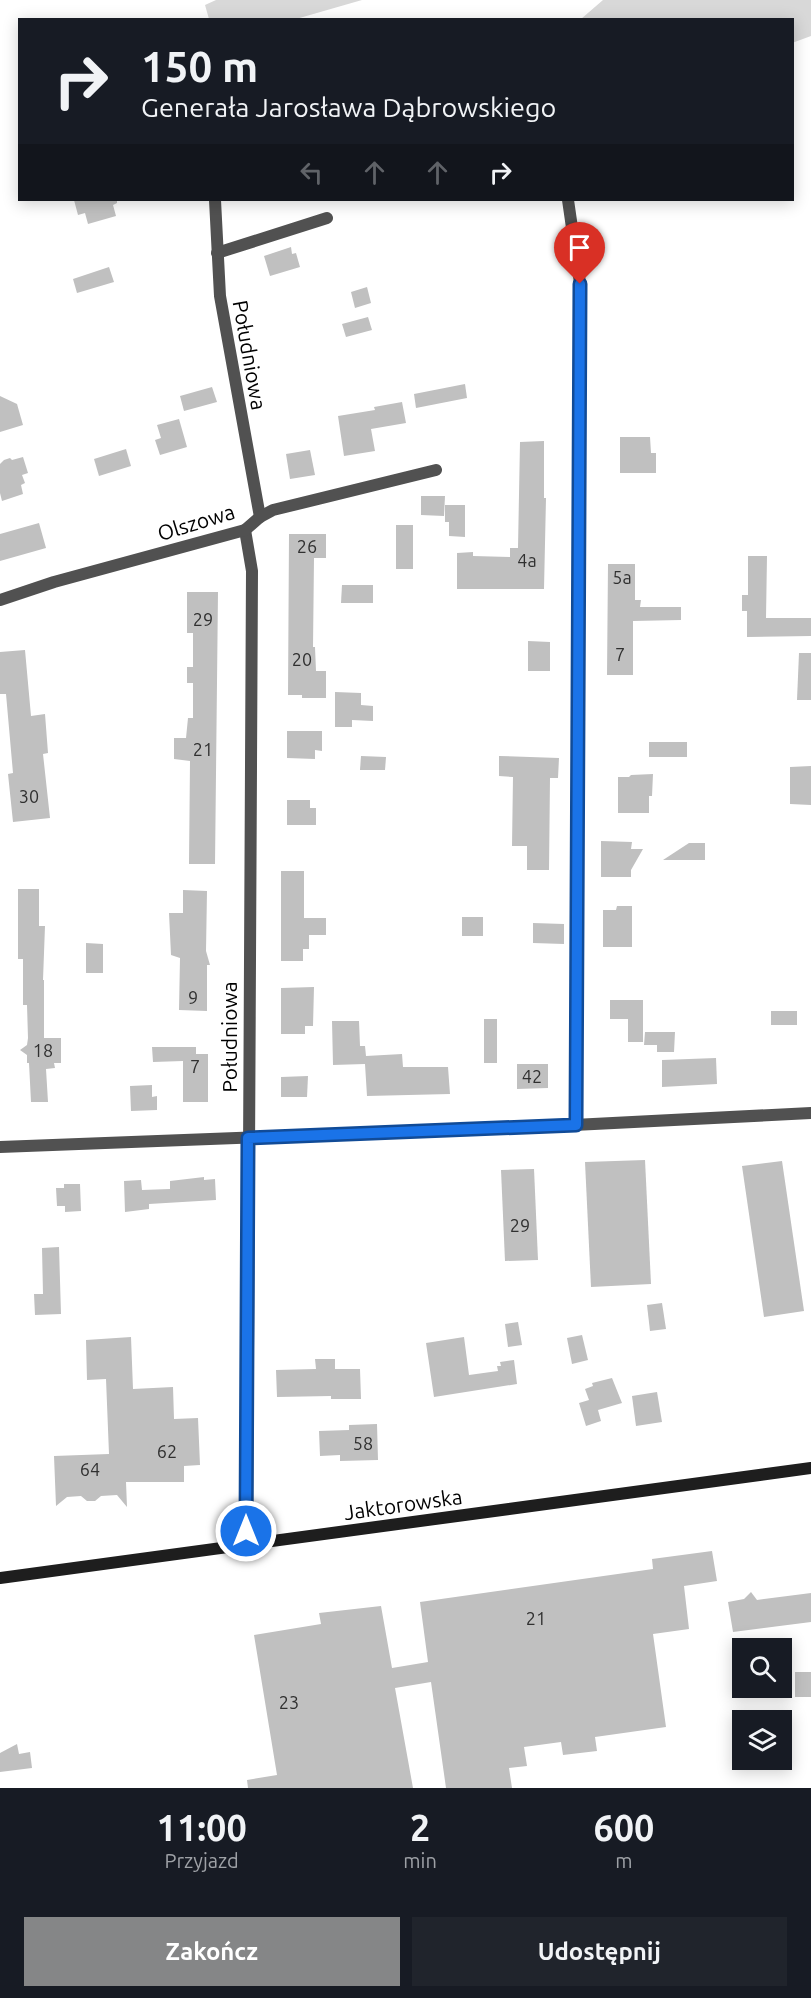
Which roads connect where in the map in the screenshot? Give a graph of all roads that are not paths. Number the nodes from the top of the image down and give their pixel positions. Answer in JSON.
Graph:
{"nodes":[{"id":1,"x":215,"y":201,"type":"edge"},
{"id":2,"x":568,"y":201,"type":"edge"},
{"id":3,"x":327,"y":218,"type":"dead end"},
{"id":4,"x":217,"y":253,"type":"junction"},
{"id":5,"x":436,"y":470,"type":"dead end"},
{"id":6,"x":260,"y":517,"type":"junction"},
{"id":7,"x":245,"y":530,"type":"junction"},
{"id":8,"x":0,"y":600,"type":"edge"},
{"id":9,"x":811,"y":1113,"type":"edge"},
{"id":10,"x":576,"y":1125,"type":"junction"},
{"id":11,"x":248,"y":1138,"type":"junction"},
{"id":12,"x":0,"y":1147,"type":"edge"},
{"id":13,"x":811,"y":1468,"type":"edge"},
{"id":14,"x":247,"y":1545,"type":"junction"},
{"id":15,"x":0,"y":1574,"type":"edge"}],
"edges":[{"from":1,"to":4,"type":"street","name":"Południowa"},
{"from":2,"to":10,"type":"street"},
{"from":3,"to":4,"type":"street"},
{"from":4,"to":6,"type":"street","name":"Południowa"},
{"from":5,"to":6,"type":"street","name":"Olszowa"},
{"from":6,"to":7,"type":"street","name":"Olszowa"},
{"from":7,"to":8,"type":"street","name":"Olszowa"},
{"from":7,"to":11,"type":"street","name":"Południowa"},
{"from":9,"to":10,"type":"street"},
{"from":10,"to":11,"type":"street"},
{"from":11,"to":12,"type":"street"},
{"from":11,"to":14,"type":"street","name":"Południowa"},
{"from":13,"to":14,"type":"main road","name":"Jaktorowska"},
{"from":14,"to":15,"type":"main road","name":"Jaktorowska"}]}
